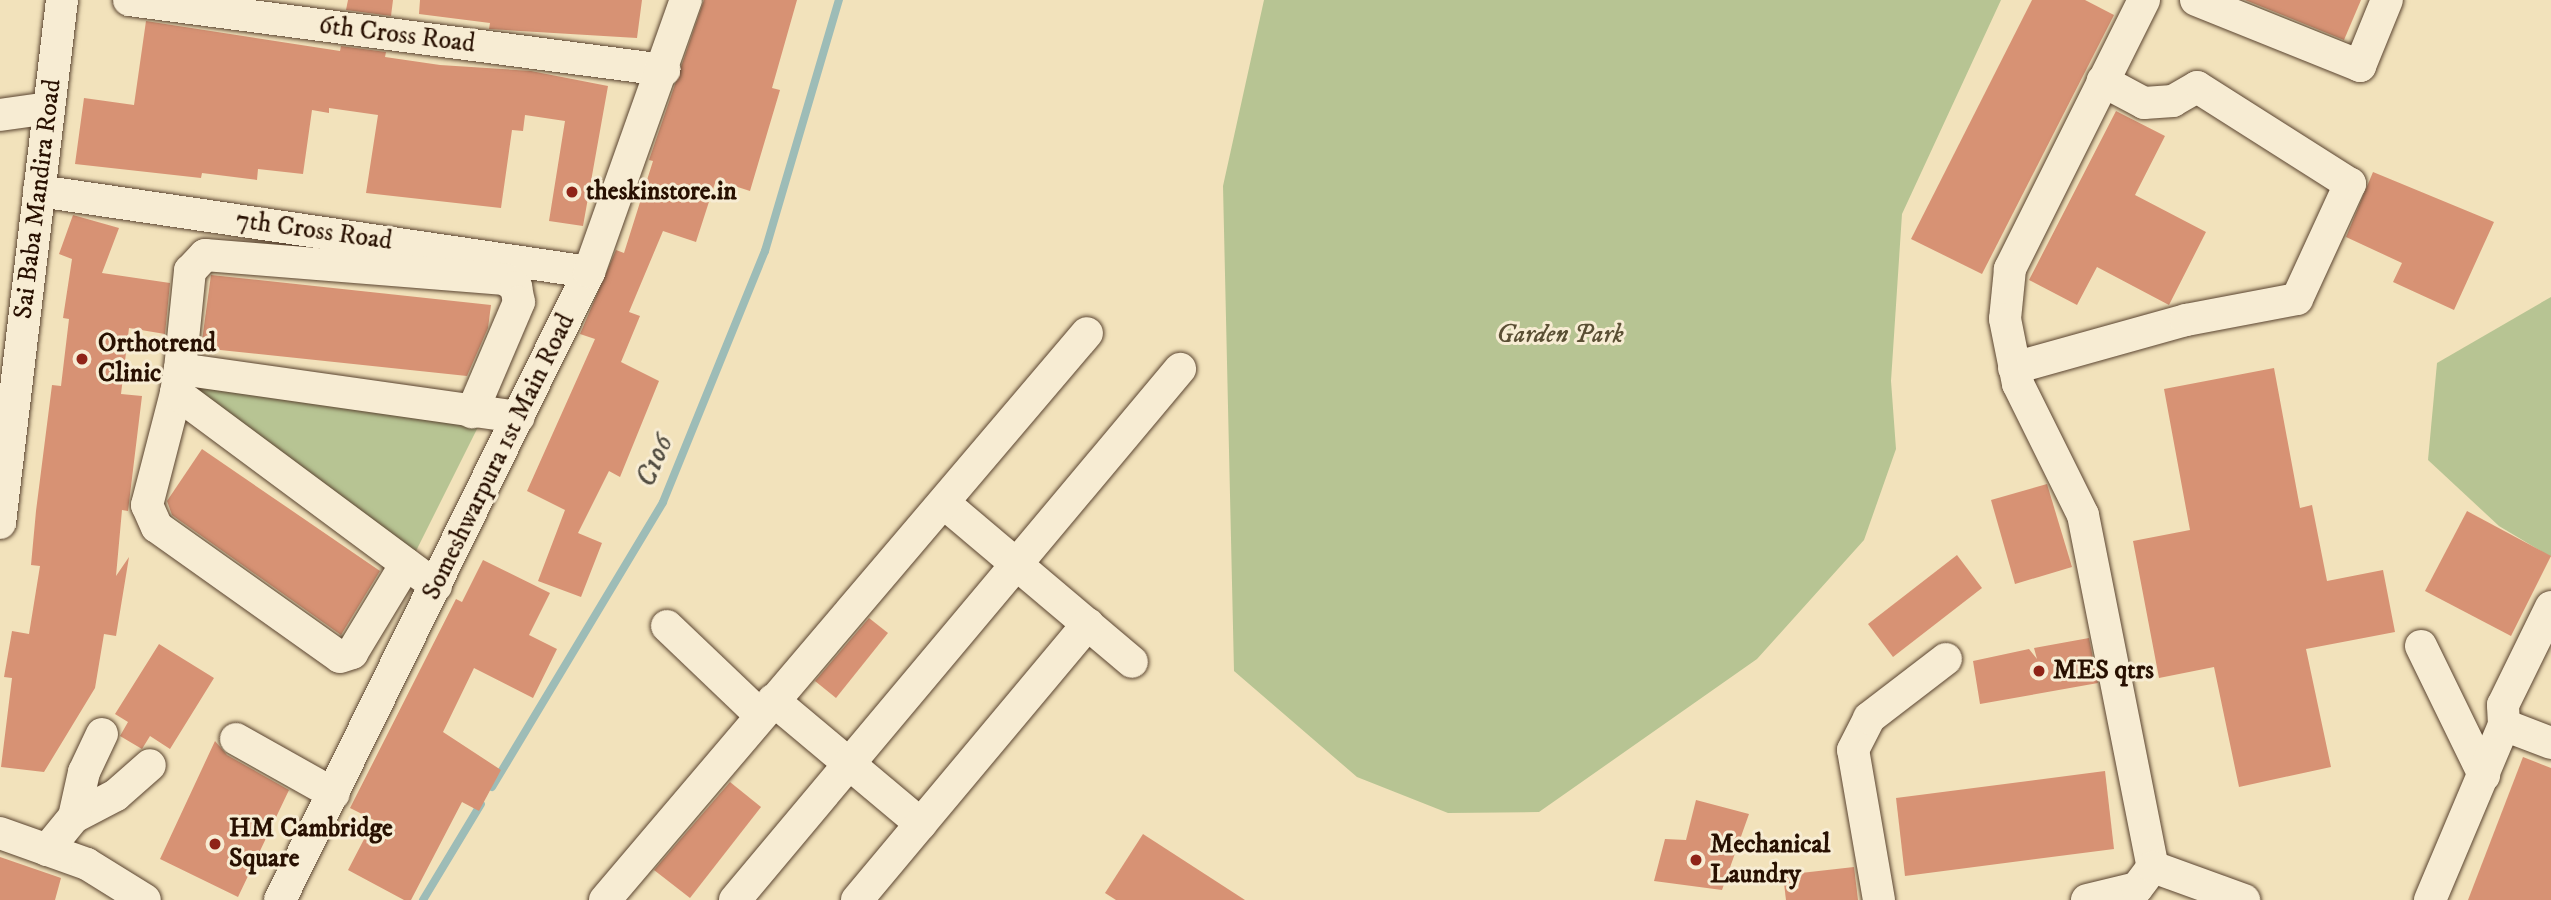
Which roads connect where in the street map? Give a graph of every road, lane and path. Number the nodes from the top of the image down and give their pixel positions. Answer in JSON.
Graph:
{"nodes":[{"id":1,"x":62,"y":0,"type":"edge"},
{"id":2,"x":129,"y":0,"type":"edge"},
{"id":3,"x":685,"y":0,"type":"edge"},
{"id":4,"x":2144,"y":0,"type":"edge"},
{"id":5,"x":2196,"y":0,"type":"edge"},
{"id":6,"x":2387,"y":0,"type":"edge"},
{"id":7,"x":664,"y":70,"type":"junction"},
{"id":8,"x":2103,"y":81,"type":"junction"},
{"id":9,"x":49,"y":108,"type":"junction"},
{"id":10,"x":0,"y":115,"type":"edge"},
{"id":11,"x":39,"y":191,"type":"junction"},
{"id":12,"x":589,"y":272,"type":"junction"},
{"id":13,"x":1087,"y":333,"type":"dead end"},
{"id":14,"x":2014,"y":368,"type":"junction"},
{"id":15,"x":1180,"y":369,"type":"dead end"},
{"id":16,"x":178,"y":381,"type":"junction"},
{"id":17,"x":472,"y":412,"type":"junction"},
{"id":18,"x":519,"y":417,"type":"junction"},
{"id":19,"x":944,"y":503,"type":"junction"},
{"id":20,"x":0,"y":516,"type":"edge"},
{"id":21,"x":0,"y":523,"type":"edge"},
{"id":22,"x":406,"y":564,"type":"junction"},
{"id":23,"x":1016,"y":564,"type":"junction"},
{"id":24,"x":436,"y":586,"type":"junction"},
{"id":25,"x":2551,"y":607,"type":"edge"},
{"id":26,"x":1088,"y":624,"type":"junction"},
{"id":27,"x":667,"y":626,"type":"dead end"},
{"id":28,"x":2421,"y":646,"type":"dead end"},
{"id":29,"x":1947,"y":659,"type":"dead end"},
{"id":30,"x":1132,"y":662,"type":"dead end"},
{"id":31,"x":766,"y":708,"type":"junction"},
{"id":32,"x":2504,"y":725,"type":"junction"},
{"id":33,"x":102,"y":734,"type":"dead end"},
{"id":34,"x":236,"y":739,"type":"dead end"},
{"id":35,"x":2551,"y":743,"type":"edge"},
{"id":36,"x":849,"y":764,"type":"junction"},
{"id":37,"x":150,"y":765,"type":"dead end"},
{"id":38,"x":2484,"y":775,"type":"junction"},
{"id":39,"x":334,"y":794,"type":"junction"},
{"id":40,"x":74,"y":817,"type":"junction"},
{"id":41,"x":921,"y":824,"type":"junction"},
{"id":42,"x":0,"y":833,"type":"edge"},
{"id":43,"x":47,"y":850,"type":"junction"},
{"id":44,"x":2154,"y":867,"type":"junction"},
{"id":45,"x":145,"y":900,"type":"edge"},
{"id":46,"x":280,"y":900,"type":"edge"},
{"id":47,"x":605,"y":900,"type":"edge"},
{"id":48,"x":735,"y":900,"type":"edge"},
{"id":49,"x":857,"y":900,"type":"edge"},
{"id":50,"x":1879,"y":900,"type":"edge"},
{"id":51,"x":2090,"y":900,"type":"edge"},
{"id":52,"x":2244,"y":900,"type":"edge"},
{"id":53,"x":2430,"y":900,"type":"edge"}],
"edges":[{"from":1,"to":9,"type":"street","name":"Sai Baba Mandira Road"},
{"from":2,"to":7,"type":"street","name":"6th Cross Road"},
{"from":3,"to":7,"type":"street","name":"Someshwarpura 1st Main Road"},
{"from":4,"to":8,"type":"street"},
{"from":5,"to":6,"type":"street"},
{"from":7,"to":12,"type":"street","name":"Someshwarpura 1st Main Road"},
{"from":8,"to":14,"type":"street"},
{"from":8,"to":14,"type":"street"},
{"from":9,"to":10,"type":"street"},
{"from":9,"to":11,"type":"street","name":"Sai Baba Mandira Road"},
{"from":11,"to":12,"type":"street","name":"7th Cross Road"},
{"from":11,"to":20,"type":"street","name":"Sai Baba Mandira Road"},
{"from":12,"to":18,"type":"street","name":"Someshwarpura 1st Main Road"},
{"from":13,"to":19,"type":"street"},
{"from":14,"to":44,"type":"street"},
{"from":15,"to":23,"type":"street"},
{"from":16,"to":17,"type":"street"},
{"from":16,"to":17,"type":"street"},
{"from":16,"to":22,"type":"street"},
{"from":16,"to":22,"type":"street"},
{"from":17,"to":18,"type":"street"},
{"from":18,"to":24,"type":"street","name":"Someshwarpura 1st Main Road"},
{"from":19,"to":23,"type":"street"},
{"from":19,"to":31,"type":"street"},
{"from":20,"to":21,"type":"street","name":"Sai Baba Mandira Road"},
{"from":22,"to":24,"type":"street"},
{"from":23,"to":26,"type":"street"},
{"from":23,"to":36,"type":"street"},
{"from":24,"to":39,"type":"street","name":"Someshwarpura 1st Main Road"},
{"from":25,"to":32,"type":"street"},
{"from":26,"to":30,"type":"street"},
{"from":26,"to":41,"type":"street"},
{"from":27,"to":31,"type":"street"},
{"from":28,"to":38,"type":"street"},
{"from":29,"to":50,"type":"street"},
{"from":31,"to":36,"type":"street"},
{"from":31,"to":47,"type":"street"},
{"from":32,"to":35,"type":"street"},
{"from":32,"to":38,"type":"street"},
{"from":33,"to":40,"type":"street"},
{"from":34,"to":39,"type":"street"},
{"from":36,"to":41,"type":"street"},
{"from":36,"to":48,"type":"street"},
{"from":37,"to":40,"type":"street"},
{"from":38,"to":53,"type":"street"},
{"from":39,"to":46,"type":"street","name":"Someshwarpura 1st Main Road"},
{"from":40,"to":43,"type":"street"},
{"from":41,"to":49,"type":"street"},
{"from":42,"to":43,"type":"street"},
{"from":43,"to":45,"type":"street"},
{"from":44,"to":51,"type":"street"},
{"from":44,"to":52,"type":"street"}]}
